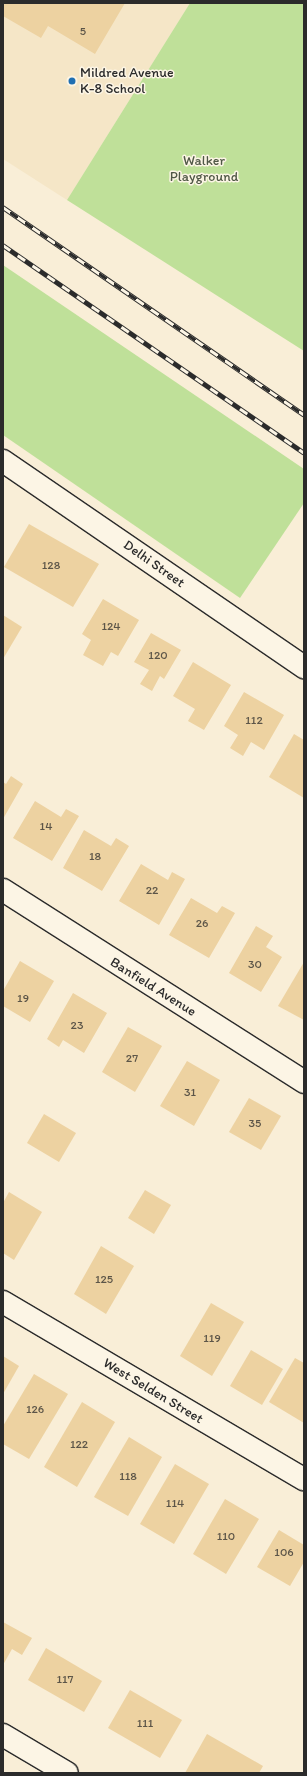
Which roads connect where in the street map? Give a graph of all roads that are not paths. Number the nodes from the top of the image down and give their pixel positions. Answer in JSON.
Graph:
{"nodes":[{"id":1,"x":3,"y":461,"type":"edge"},
{"id":2,"x":304,"y":667,"type":"edge"},
{"id":3,"x":3,"y":890,"type":"edge"},
{"id":4,"x":304,"y":1082,"type":"edge"},
{"id":5,"x":3,"y":1302,"type":"edge"},
{"id":6,"x":304,"y":1479,"type":"edge"},
{"id":7,"x":3,"y":1735,"type":"edge"},
{"id":8,"x":67,"y":1773,"type":"edge"}],
"edges":[{"from":1,"to":2,"type":"street","name":"Delhi Street"},
{"from":3,"to":4,"type":"street","name":"Banfield Avenue"},
{"from":5,"to":6,"type":"street","name":"West Selden Street"},
{"from":7,"to":8,"type":"street"}]}
